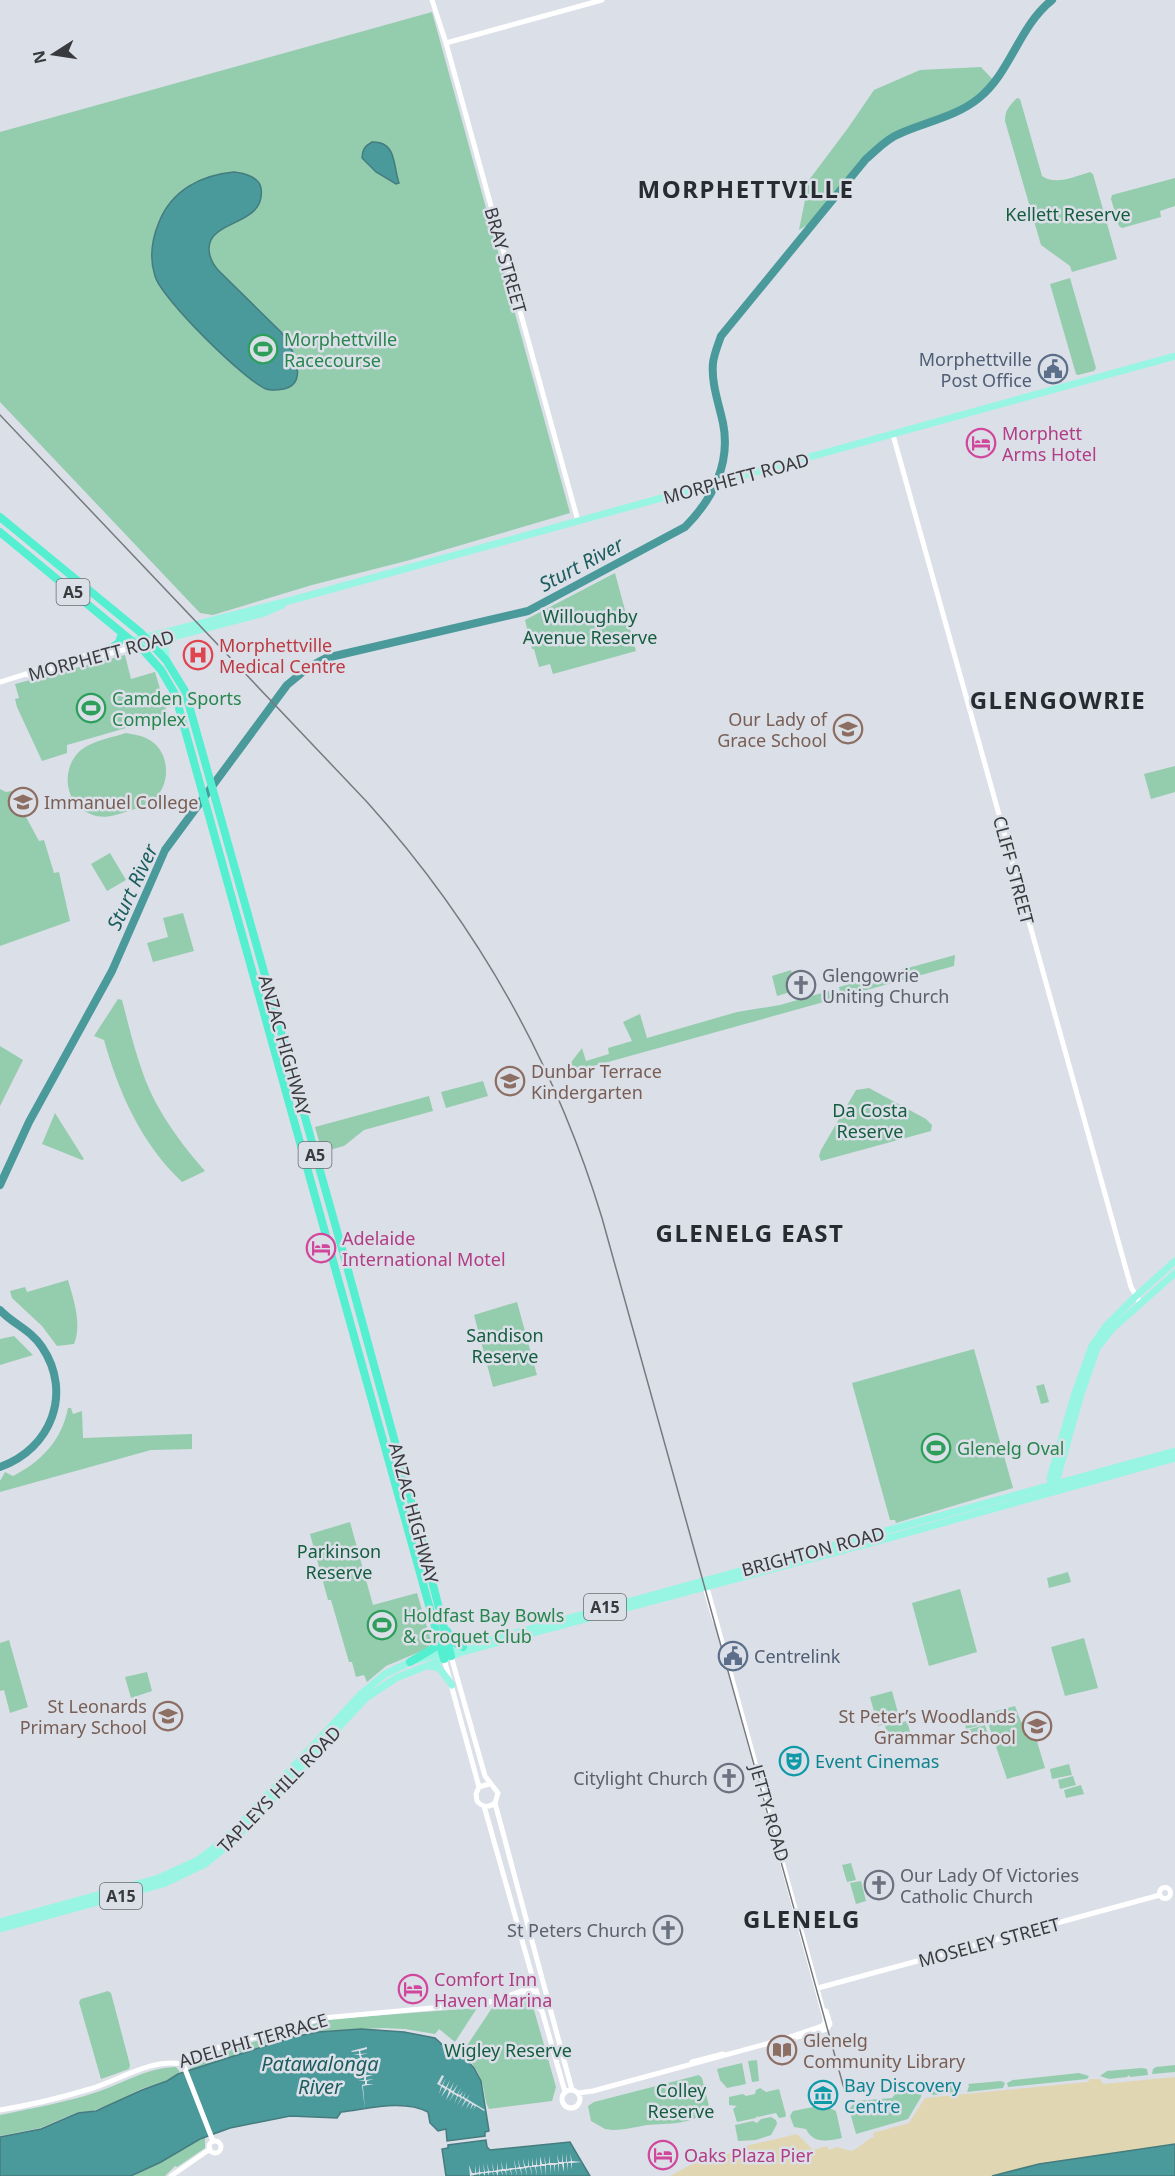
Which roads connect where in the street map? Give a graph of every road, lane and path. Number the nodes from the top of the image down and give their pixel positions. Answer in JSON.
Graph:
{"nodes":[{"id":1,"x":432,"y":0,"type":"edge"},
{"id":2,"x":602,"y":0,"type":"edge"},
{"id":3,"x":446,"y":43,"type":"junction"},
{"id":4,"x":1175,"y":356,"type":"edge"},
{"id":5,"x":893,"y":435,"type":"junction"},
{"id":6,"x":0,"y":517,"type":"edge"},
{"id":7,"x":578,"y":521,"type":"junction"},
{"id":8,"x":8,"y":524,"type":"junction"},
{"id":9,"x":0,"y":532,"type":"edge"},
{"id":10,"x":8,"y":538,"type":"junction"},
{"id":11,"x":296,"y":599,"type":"junction"},
{"id":12,"x":122,"y":633,"type":"junction"},
{"id":13,"x":180,"y":634,"type":"junction"},
{"id":14,"x":148,"y":640,"type":"junction"},
{"id":15,"x":135,"y":643,"type":"junction"},
{"id":16,"x":114,"y":646,"type":"junction"},
{"id":17,"x":166,"y":660,"type":"junction"},
{"id":18,"x":9,"y":679,"type":"junction"},
{"id":19,"x":0,"y":682,"type":"edge"},
{"id":20,"x":195,"y":723,"type":"junction"},
{"id":21,"x":186,"y":726,"type":"junction"},
{"id":22,"x":237,"y":876,"type":"junction"},
{"id":23,"x":229,"y":885,"type":"junction"},
{"id":24,"x":240,"y":886,"type":"junction"},
{"id":25,"x":237,"y":913,"type":"junction"},
{"id":26,"x":283,"y":1039,"type":"junction"},
{"id":27,"x":275,"y":1047,"type":"junction"},
{"id":28,"x":286,"y":1050,"type":"junction"},
{"id":29,"x":278,"y":1060,"type":"junction"},
{"id":30,"x":1175,"y":1261,"type":"edge"},
{"id":31,"x":1175,"y":1273,"type":"edge"},
{"id":32,"x":1130,"y":1284,"type":"junction"},
{"id":33,"x":1142,"y":1291,"type":"junction"},
{"id":34,"x":1137,"y":1300,"type":"junction"},
{"id":35,"x":346,"y":1303,"type":"junction"},
{"id":36,"x":357,"y":1303,"type":"junction"},
{"id":37,"x":350,"y":1316,"type":"junction"},
{"id":38,"x":1175,"y":1451,"type":"edge"},
{"id":39,"x":388,"y":1457,"type":"junction"},
{"id":40,"x":399,"y":1458,"type":"junction"},
{"id":41,"x":1175,"y":1458,"type":"edge"},
{"id":42,"x":1060,"y":1464,"type":"junction"},
{"id":43,"x":392,"y":1469,"type":"junction"},
{"id":44,"x":1074,"y":1479,"type":"junction"},
{"id":45,"x":1053,"y":1487,"type":"junction"},
{"id":46,"x":410,"y":1536,"type":"junction"},
{"id":47,"x":421,"y":1536,"type":"junction"},
{"id":48,"x":414,"y":1551,"type":"junction"},
{"id":49,"x":705,"y":1585,"type":"junction"},
{"id":50,"x":580,"y":1614,"type":"junction"},
{"id":51,"x":588,"y":1618,"type":"junction"},
{"id":52,"x":442,"y":1623,"type":"junction"},
{"id":53,"x":435,"y":1631,"type":"junction"},
{"id":54,"x":463,"y":1647,"type":"junction"},
{"id":55,"x":447,"y":1655,"type":"junction"},
{"id":56,"x":410,"y":1662,"type":"junction"},
{"id":57,"x":427,"y":1666,"type":"junction"},
{"id":58,"x":452,"y":1685,"type":"junction"},
{"id":59,"x":489,"y":1784,"type":"junction"},
{"id":60,"x":479,"y":1787,"type":"junction"},
{"id":61,"x":495,"y":1803,"type":"junction"},
{"id":62,"x":484,"y":1806,"type":"junction"},
{"id":63,"x":1173,"y":1891,"type":"edge"},
{"id":64,"x":0,"y":1922,"type":"edge"},
{"id":65,"x":0,"y":1929,"type":"edge"},
{"id":66,"x":538,"y":1958,"type":"junction"},
{"id":67,"x":529,"y":1965,"type":"junction"},
{"id":68,"x":537,"y":1988,"type":"junction"},
{"id":69,"x":818,"y":1988,"type":"junction"},
{"id":70,"x":528,"y":1994,"type":"junction"},
{"id":71,"x":504,"y":1998,"type":"junction"},
{"id":72,"x":551,"y":2007,"type":"junction"},
{"id":73,"x":543,"y":2013,"type":"junction"},
{"id":74,"x":184,"y":2067,"type":"junction"},
{"id":75,"x":593,"y":2091,"type":"junction"},
{"id":76,"x":565,"y":2092,"type":"junction"},
{"id":77,"x":577,"y":2092,"type":"junction"},
{"id":78,"x":579,"y":2101,"type":"junction"},
{"id":79,"x":0,"y":2110,"type":"edge"},
{"id":80,"x":212,"y":2139,"type":"junction"},
{"id":81,"x":210,"y":2149,"type":"junction"},
{"id":82,"x":171,"y":2176,"type":"edge"}],
"edges":[{"from":1,"to":3,"type":"street","name":"BRAY STREET"},
{"from":2,"to":3,"type":"street"},
{"from":3,"to":7,"type":"street","name":"BRAY STREET"},
{"from":4,"to":5,"type":"main road","name":"MORPHETT ROAD"},
{"from":5,"to":7,"type":"main road","name":"MORPHETT ROAD"},
{"from":5,"to":32,"type":"street","name":"CLIFF STREET"},
{"from":6,"to":8,"type":"highway","name":"ANZAC HIGHWAY","number":"A5"},
{"from":7,"to":11,"type":"main road","name":"MORPHETT ROAD"},
{"from":8,"to":10,"type":"highway"},
{"from":8,"to":14,"type":"highway","name":"ANZAC HIGHWAY","number":"A5"},
{"from":9,"to":10,"type":"highway","name":"ANZAC HIGHWAY","number":"A5"},
{"from":10,"to":12,"type":"highway","name":"ANZAC HIGHWAY","number":"A5"},
{"from":11,"to":13,"type":"main road","name":"MORPHETT ROAD"},
{"from":11,"to":14,"type":"main road","name":"MORPHETT ROAD"},
{"from":12,"to":15,"type":"highway","name":"ANZAC HIGHWAY","number":"A5"},
{"from":12,"to":16,"type":"highway"},
{"from":13,"to":14,"type":"main road","name":"MORPHETT ROAD"},
{"from":13,"to":17,"type":"main road"},
{"from":14,"to":15,"type":"main road","name":"MORPHETT ROAD"},
{"from":14,"to":17,"type":"highway","name":"ANZAC HIGHWAY","number":"A5"},
{"from":15,"to":16,"type":"street","name":"MORPHETT ROAD"},
{"from":15,"to":18,"type":"street","name":"MORPHETT ROAD"},
{"from":15,"to":21,"type":"highway","name":"ANZAC HIGHWAY","number":"A5"},
{"from":16,"to":18,"type":"street","name":"MORPHETT ROAD"},
{"from":17,"to":20,"type":"highway","name":"ANZAC HIGHWAY","number":"A5"},
{"from":18,"to":19,"type":"street","name":"MORPHETT ROAD"},
{"from":20,"to":21,"type":"highway"},
{"from":20,"to":22,"type":"highway","name":"ANZAC HIGHWAY","number":"A5"},
{"from":21,"to":23,"type":"highway","name":"ANZAC HIGHWAY","number":"A5"},
{"from":22,"to":23,"type":"highway"},
{"from":22,"to":24,"type":"highway","name":"ANZAC HIGHWAY","number":"A5"},
{"from":23,"to":25,"type":"highway","name":"ANZAC HIGHWAY","number":"A5"},
{"from":24,"to":25,"type":"highway"},
{"from":24,"to":26,"type":"highway","name":"ANZAC HIGHWAY","number":"A5"},
{"from":25,"to":27,"type":"highway","name":"ANZAC HIGHWAY","number":"A5"},
{"from":26,"to":27,"type":"highway"},
{"from":26,"to":28,"type":"highway","name":"ANZAC HIGHWAY","number":"A5"},
{"from":27,"to":29,"type":"highway","name":"ANZAC HIGHWAY","number":"A5"},
{"from":28,"to":29,"type":"highway"},
{"from":28,"to":36,"type":"highway","name":"ANZAC HIGHWAY","number":"A5"},
{"from":29,"to":35,"type":"highway","name":"ANZAC HIGHWAY","number":"A5"},
{"from":30,"to":33,"type":"main road"},
{"from":31,"to":34,"type":"main road"},
{"from":32,"to":33,"type":"street"},
{"from":32,"to":34,"type":"street","name":"CLIFF STREET"},
{"from":33,"to":34,"type":"main road"},
{"from":34,"to":42,"type":"main road"},
{"from":34,"to":45,"type":"main road"},
{"from":35,"to":36,"type":"highway"},
{"from":35,"to":37,"type":"highway","name":"ANZAC HIGHWAY","number":"A5"},
{"from":36,"to":37,"type":"highway"},
{"from":36,"to":40,"type":"highway","name":"ANZAC HIGHWAY","number":"A5"},
{"from":37,"to":39,"type":"highway","name":"ANZAC HIGHWAY","number":"A5"},
{"from":38,"to":44,"type":"main road","name":"BRIGHTON ROAD","number":"A15"},
{"from":39,"to":40,"type":"highway"},
{"from":39,"to":43,"type":"highway","name":"ANZAC HIGHWAY","number":"A5"},
{"from":40,"to":43,"type":"highway"},
{"from":40,"to":47,"type":"highway","name":"ANZAC HIGHWAY","number":"A5"},
{"from":41,"to":45,"type":"main road","name":"BRIGHTON ROAD","number":"A15"},
{"from":42,"to":44,"type":"main road"},
{"from":42,"to":45,"type":"main road"},
{"from":43,"to":46,"type":"highway","name":"ANZAC HIGHWAY","number":"A5"},
{"from":44,"to":45,"type":"main road","name":"BRIGHTON ROAD","number":"A15"},
{"from":45,"to":49,"type":"main road","name":"BRIGHTON ROAD","number":"A15"},
{"from":46,"to":47,"type":"highway"},
{"from":46,"to":48,"type":"highway","name":"ANZAC HIGHWAY","number":"A5"},
{"from":47,"to":48,"type":"highway"},
{"from":47,"to":52,"type":"highway","name":"ANZAC HIGHWAY","number":"A5"},
{"from":48,"to":53,"type":"highway","name":"ANZAC HIGHWAY","number":"A5"},
{"from":49,"to":50,"type":"main road","name":"BRIGHTON ROAD","number":"A15"},
{"from":49,"to":51,"type":"main road","name":"BRIGHTON ROAD","number":"A15"},
{"from":49,"to":69,"type":"street","name":"JETTY ROAD"},
{"from":50,"to":51,"type":"main road"},
{"from":50,"to":54,"type":"main road","name":"BRIGHTON ROAD","number":"A15"},
{"from":51,"to":55,"type":"main road","name":"BRIGHTON ROAD","number":"A15"},
{"from":52,"to":54,"type":"highway"},
{"from":52,"to":55,"type":"highway","name":"ANZAC HIGHWAY","number":"A5"},
{"from":53,"to":55,"type":"highway","name":"ANZAC HIGHWAY","number":"A5"},
{"from":53,"to":56,"type":"highway"},
{"from":54,"to":55,"type":"main road","name":"BRIGHTON ROAD","number":"A15"},
{"from":55,"to":56,"type":"main road","name":"TAPLEYS HILL ROAD","number":"A15"},
{"from":55,"to":57,"type":"main road","name":"TAPLEYS HILL ROAD","number":"A15"},
{"from":55,"to":58,"type":"street","name":"ANZAC HIGHWAY"},
{"from":55,"to":59,"type":"street","name":"ANZAC HIGHWAY"},
{"from":56,"to":64,"type":"main road","name":"TAPLEYS HILL ROAD","number":"A15"},
{"from":57,"to":58,"type":"main road"},
{"from":57,"to":65,"type":"main road","name":"TAPLEYS HILL ROAD","number":"A15"},
{"from":58,"to":60,"type":"street","name":"ANZAC HIGHWAY"},
{"from":59,"to":60,"type":"street"},
{"from":59,"to":61,"type":"street"},
{"from":60,"to":62,"type":"street"},
{"from":61,"to":62,"type":"street"},
{"from":61,"to":66,"type":"street"},
{"from":62,"to":67,"type":"street"},
{"from":63,"to":69,"type":"street","name":"MOSELEY STREET"},
{"from":66,"to":67,"type":"street"},
{"from":66,"to":68,"type":"street"},
{"from":66,"to":72,"type":"street"},
{"from":67,"to":68,"type":"street"},
{"from":68,"to":70,"type":"street","name":"ADELPHI TERRACE"},
{"from":68,"to":71,"type":"street","name":"ADELPHI TERRACE"},
{"from":68,"to":72,"type":"street"},
{"from":68,"to":73,"type":"street"},
{"from":69,"to":75,"type":"street","name":"JETTY ROAD"},
{"from":70,"to":71,"type":"street","name":"ADELPHI TERRACE"},
{"from":70,"to":73,"type":"street"},
{"from":71,"to":74,"type":"street","name":"ADELPHI TERRACE"},
{"from":72,"to":77,"type":"street"},
{"from":73,"to":76,"type":"street"},
{"from":74,"to":79,"type":"street","name":"ADELPHI TERRACE"},
{"from":74,"to":80,"type":"street"},
{"from":75,"to":77,"type":"street"},
{"from":75,"to":78,"type":"street"},
{"from":76,"to":77,"type":"street"},
{"from":76,"to":78,"type":"street"},
{"from":77,"to":78,"type":"street"},
{"from":80,"to":81,"type":"street"},
{"from":80,"to":81,"type":"street"},
{"from":81,"to":82,"type":"street"}]}
